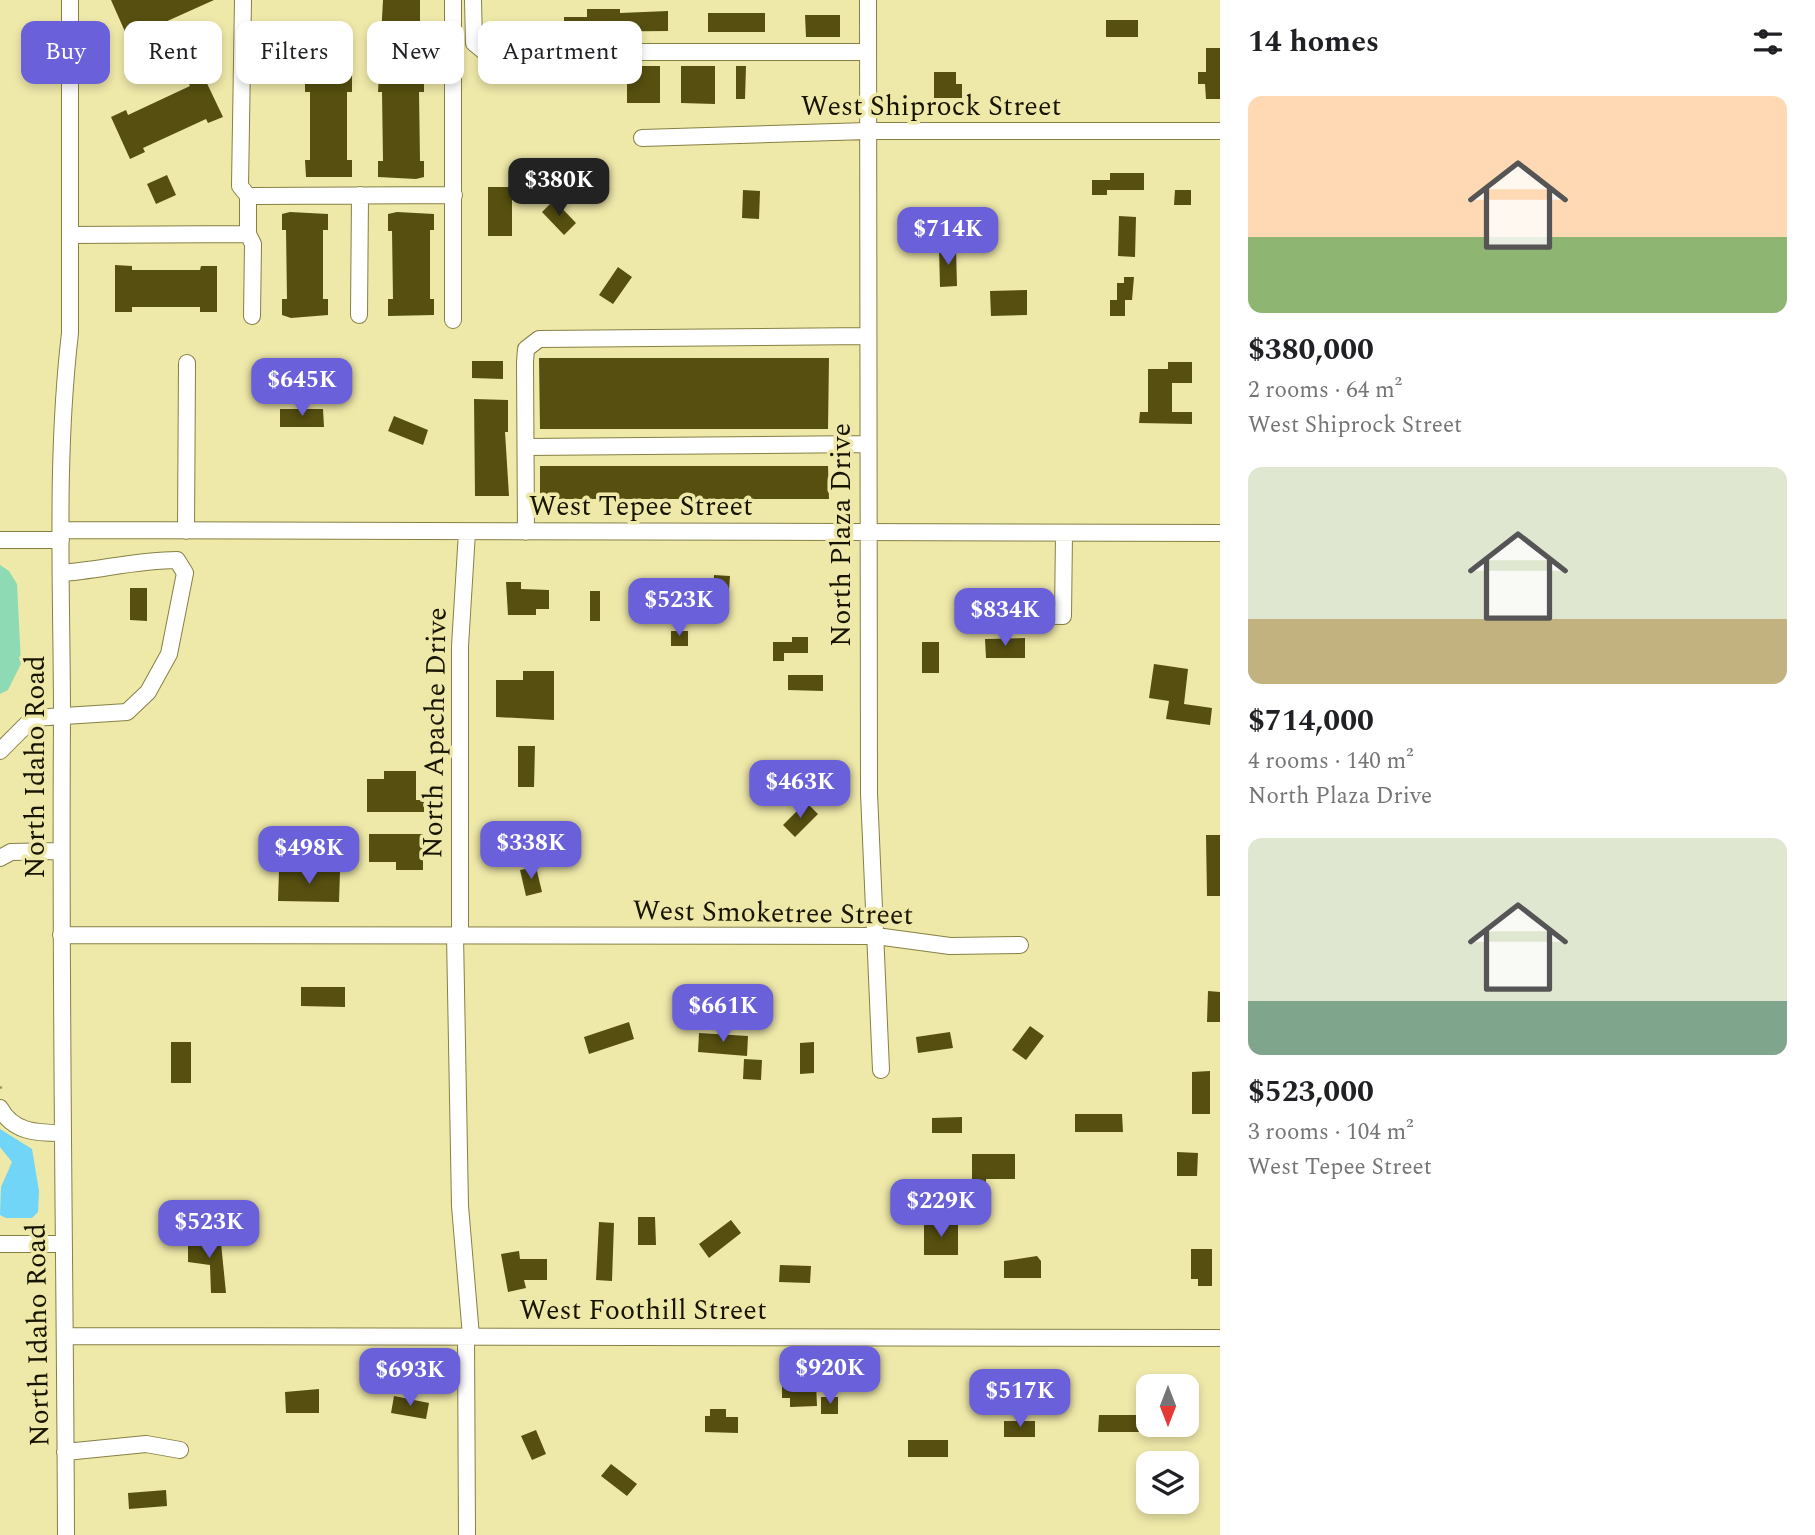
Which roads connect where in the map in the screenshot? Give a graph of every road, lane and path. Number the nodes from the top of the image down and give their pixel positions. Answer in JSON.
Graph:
{"nodes":[{"id":1,"x":69,"y":0,"type":"edge"},
{"id":2,"x":243,"y":0,"type":"edge"},
{"id":3,"x":453,"y":0,"type":"edge"},
{"id":4,"x":473,"y":0,"type":"edge"},
{"id":5,"x":868,"y":0,"type":"edge"},
{"id":6,"x":867,"y":52,"type":"junction"},
{"id":7,"x":867,"y":131,"type":"junction"},
{"id":8,"x":1220,"y":131,"type":"edge"},
{"id":9,"x":642,"y":138,"type":"dead end"},
{"id":10,"x":360,"y":195,"type":"junction"},
{"id":11,"x":454,"y":195,"type":"junction"},
{"id":12,"x":248,"y":196,"type":"junction"},
{"id":13,"x":248,"y":234,"type":"junction"},
{"id":14,"x":70,"y":235,"type":"junction"},
{"id":15,"x":359,"y":315,"type":"dead end"},
{"id":16,"x":252,"y":316,"type":"dead end"},
{"id":17,"x":453,"y":320,"type":"dead end"},
{"id":18,"x":867,"y":337,"type":"junction"},
{"id":19,"x":187,"y":363,"type":"dead end"},
{"id":20,"x":867,"y":444,"type":"junction"},
{"id":21,"x":526,"y":447,"type":"junction"},
{"id":22,"x":186,"y":531,"type":"junction"},
{"id":23,"x":467,"y":532,"type":"junction"},
{"id":24,"x":526,"y":532,"type":"junction"},
{"id":25,"x":867,"y":532,"type":"junction"},
{"id":26,"x":1064,"y":533,"type":"junction"},
{"id":27,"x":1220,"y":533,"type":"edge"},
{"id":28,"x":61,"y":535,"type":"junction"},
{"id":29,"x":0,"y":540,"type":"edge"},
{"id":30,"x":62,"y":573,"type":"junction"},
{"id":31,"x":999,"y":615,"type":"dead end"},
{"id":32,"x":62,"y":718,"type":"junction"},
{"id":33,"x":0,"y":751,"type":"edge"},
{"id":34,"x":61,"y":851,"type":"junction"},
{"id":35,"x":0,"y":858,"type":"edge"},
{"id":36,"x":458,"y":934,"type":"junction"},
{"id":37,"x":61,"y":935,"type":"junction"},
{"id":38,"x":876,"y":936,"type":"junction"},
{"id":39,"x":1020,"y":945,"type":"dead end"},
{"id":40,"x":881,"y":1070,"type":"dead end"},
{"id":41,"x":0,"y":1108,"type":"edge"},
{"id":42,"x":61,"y":1133,"type":"junction"},
{"id":43,"x":0,"y":1244,"type":"edge"},
{"id":44,"x":64,"y":1244,"type":"junction"},
{"id":45,"x":66,"y":1336,"type":"junction"},
{"id":46,"x":469,"y":1336,"type":"junction"},
{"id":47,"x":1220,"y":1338,"type":"edge"},
{"id":48,"x":180,"y":1450,"type":"dead end"},
{"id":49,"x":65,"y":1452,"type":"junction"},
{"id":50,"x":66,"y":1535,"type":"edge"},
{"id":51,"x":467,"y":1535,"type":"edge"}],
"edges":[{"from":1,"to":14,"type":"street","name":"North Idaho Road"},
{"from":2,"to":12,"type":"street"},
{"from":3,"to":11,"type":"street"},
{"from":4,"to":6,"type":"street"},
{"from":5,"to":6,"type":"street","name":"North Plaza Drive"},
{"from":6,"to":7,"type":"street","name":"North Plaza Drive"},
{"from":7,"to":8,"type":"street","name":"West Shiprock Street"},
{"from":7,"to":9,"type":"street","name":"West Shiprock Street"},
{"from":7,"to":18,"type":"street","name":"North Plaza Drive"},
{"from":10,"to":11,"type":"street"},
{"from":10,"to":12,"type":"street"},
{"from":10,"to":15,"type":"street"},
{"from":11,"to":17,"type":"street"},
{"from":12,"to":13,"type":"street"},
{"from":13,"to":14,"type":"street"},
{"from":13,"to":16,"type":"street"},
{"from":14,"to":28,"type":"street","name":"North Idaho Road"},
{"from":18,"to":20,"type":"street","name":"North Plaza Drive"},
{"from":18,"to":21,"type":"street"},
{"from":19,"to":22,"type":"street"},
{"from":20,"to":21,"type":"street"},
{"from":20,"to":25,"type":"street","name":"North Plaza Drive"},
{"from":21,"to":24,"type":"street"},
{"from":22,"to":23,"type":"street","name":"West Tepee Street"},
{"from":22,"to":28,"type":"street","name":"West Tepee Street"},
{"from":23,"to":24,"type":"street","name":"West Tepee Street"},
{"from":23,"to":36,"type":"street","name":"North Apache Drive"},
{"from":24,"to":25,"type":"street","name":"West Tepee Street"},
{"from":25,"to":26,"type":"street","name":"West Tepee Street"},
{"from":25,"to":38,"type":"street","name":"North Plaza Drive"},
{"from":26,"to":27,"type":"street","name":"West Tepee Street"},
{"from":26,"to":31,"type":"street"},
{"from":28,"to":29,"type":"street","name":"West Tepee Street"},
{"from":28,"to":30,"type":"street","name":"North Idaho Road"},
{"from":30,"to":32,"type":"street","name":"North Idaho Road"},
{"from":30,"to":32,"type":"street"},
{"from":32,"to":33,"type":"street"},
{"from":32,"to":34,"type":"street","name":"North Idaho Road"},
{"from":34,"to":35,"type":"street"},
{"from":34,"to":37,"type":"street","name":"North Idaho Road"},
{"from":36,"to":37,"type":"street","name":"West Smoketree Street"},
{"from":36,"to":38,"type":"street","name":"West Smoketree Street"},
{"from":36,"to":46,"type":"street","name":"North Apache Drive"},
{"from":37,"to":42,"type":"street","name":"North Idaho Road"},
{"from":38,"to":39,"type":"street","name":"West Smoketree Street"},
{"from":38,"to":40,"type":"street","name":"North Plaza Drive"},
{"from":41,"to":42,"type":"street"},
{"from":42,"to":44,"type":"street","name":"North Idaho Road"},
{"from":43,"to":44,"type":"street"},
{"from":44,"to":45,"type":"street","name":"North Idaho Road"},
{"from":45,"to":46,"type":"street","name":"West Foothill Street"},
{"from":45,"to":49,"type":"street","name":"North Idaho Road"},
{"from":46,"to":47,"type":"street","name":"West Foothill Street"},
{"from":46,"to":51,"type":"street"},
{"from":48,"to":49,"type":"street"},
{"from":49,"to":50,"type":"street","name":"North Idaho Road"}]}
